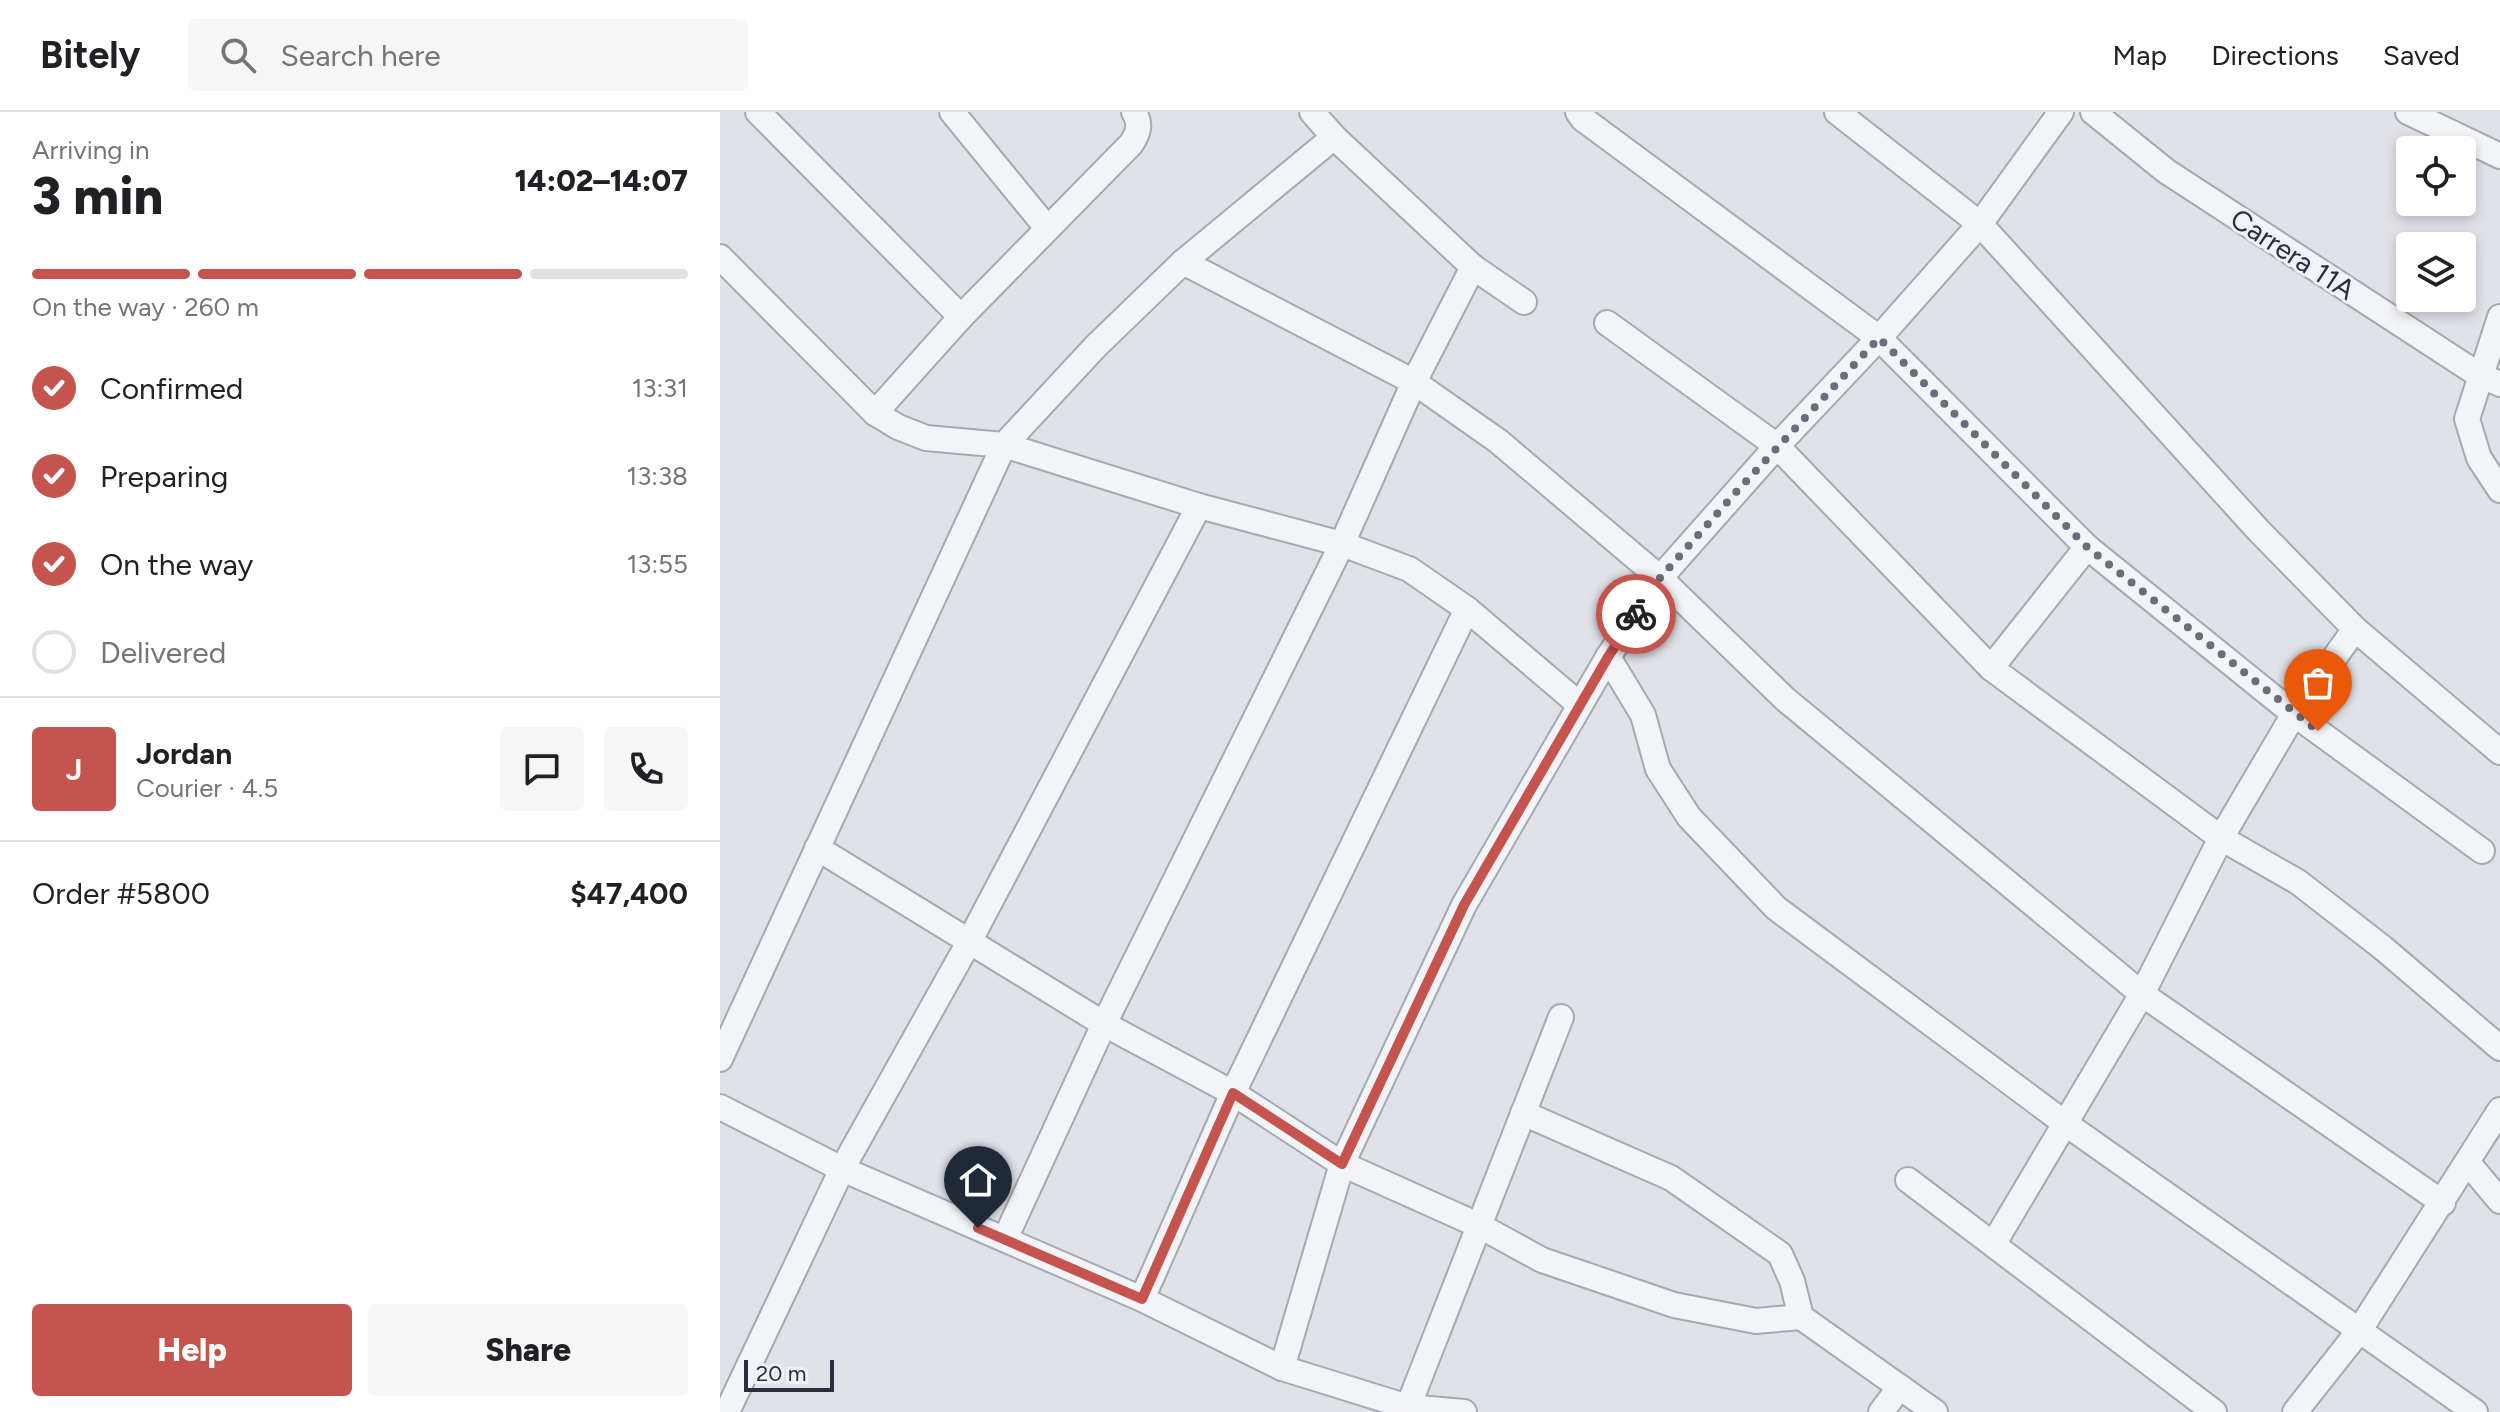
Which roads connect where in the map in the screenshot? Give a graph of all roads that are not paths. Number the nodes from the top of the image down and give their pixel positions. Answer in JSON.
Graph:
{"nodes":[{"id":1,"x":758,"y":112,"type":"edge"},
{"id":2,"x":952,"y":112,"type":"edge"},
{"id":3,"x":1134,"y":112,"type":"edge"},
{"id":4,"x":1312,"y":112,"type":"edge"},
{"id":5,"x":1578,"y":112,"type":"edge"},
{"id":6,"x":1837,"y":112,"type":"edge"},
{"id":7,"x":2061,"y":112,"type":"edge"},
{"id":8,"x":2093,"y":112,"type":"edge"},
{"id":9,"x":2408,"y":112,"type":"edge"},
{"id":10,"x":1334,"y":137,"type":"junction"},
{"id":11,"x":2500,"y":156,"type":"edge"},
{"id":12,"x":1980,"y":224,"type":"junction"},
{"id":13,"x":1047,"y":228,"type":"junction"},
{"id":14,"x":720,"y":257,"type":"edge"},
{"id":15,"x":1183,"y":262,"type":"junction"},
{"id":16,"x":1473,"y":267,"type":"junction"},
{"id":17,"x":1524,"y":302,"type":"dead end"},
{"id":18,"x":961,"y":317,"type":"junction"},
{"id":19,"x":2500,"y":317,"type":"edge"},
{"id":20,"x":1607,"y":323,"type":"dead end"},
{"id":21,"x":1879,"y":338,"type":"junction"},
{"id":22,"x":2490,"y":380,"type":"edge"},
{"id":23,"x":1414,"y":382,"type":"junction"},
{"id":24,"x":875,"y":413,"type":"junction"},
{"id":25,"x":1004,"y":445,"type":"junction"},
{"id":26,"x":1777,"y":446,"type":"junction"},
{"id":27,"x":2500,"y":490,"type":"edge"},
{"id":28,"x":1199,"y":506,"type":"junction"},
{"id":29,"x":1342,"y":544,"type":"junction"},
{"id":30,"x":2087,"y":547,"type":"junction"},
{"id":31,"x":1660,"y":578,"type":"junction"},
{"id":32,"x":1467,"y":609,"type":"junction"},
{"id":33,"x":2355,"y":629,"type":"junction"},
{"id":34,"x":1608,"y":657,"type":"junction"},
{"id":35,"x":1991,"y":668,"type":"junction"},
{"id":36,"x":1580,"y":705,"type":"junction"},
{"id":37,"x":2294,"y":714,"type":"junction"},
{"id":38,"x":2500,"y":752,"type":"edge"},
{"id":39,"x":2221,"y":838,"type":"junction"},
{"id":40,"x":817,"y":848,"type":"junction"},
{"id":41,"x":2482,"y":851,"type":"dead end"},
{"id":42,"x":969,"y":942,"type":"junction"},
{"id":43,"x":2142,"y":994,"type":"junction"},
{"id":44,"x":1561,"y":1017,"type":"dead end"},
{"id":45,"x":1104,"y":1024,"type":"junction"},
{"id":46,"x":2500,"y":1048,"type":"edge"},
{"id":47,"x":720,"y":1059,"type":"edge"},
{"id":48,"x":1233,"y":1093,"type":"junction"},
{"id":49,"x":720,"y":1107,"type":"edge"},
{"id":50,"x":2500,"y":1110,"type":"edge"},
{"id":51,"x":1523,"y":1113,"type":"junction"},
{"id":52,"x":2066,"y":1124,"type":"junction"},
{"id":53,"x":2468,"y":1163,"type":"junction"},
{"id":54,"x":1342,"y":1164,"type":"junction"},
{"id":55,"x":842,"y":1169,"type":"junction"},
{"id":56,"x":1908,"y":1180,"type":"dead end"},
{"id":57,"x":2500,"y":1201,"type":"edge"},
{"id":58,"x":2443,"y":1203,"type":"junction"},
{"id":59,"x":1478,"y":1225,"type":"junction"},
{"id":60,"x":1005,"y":1239,"type":"junction"},
{"id":61,"x":1994,"y":1243,"type":"junction"},
{"id":62,"x":1142,"y":1299,"type":"junction"},
{"id":63,"x":1801,"y":1317,"type":"junction"},
{"id":64,"x":2359,"y":1331,"type":"junction"},
{"id":65,"x":1282,"y":1368,"type":"junction"},
{"id":66,"x":1900,"y":1387,"type":"junction"},
{"id":67,"x":1408,"y":1407,"type":"junction"},
{"id":68,"x":727,"y":1412,"type":"edge"},
{"id":69,"x":1464,"y":1412,"type":"edge"},
{"id":70,"x":1881,"y":1412,"type":"edge"},
{"id":71,"x":1935,"y":1412,"type":"edge"},
{"id":72,"x":2214,"y":1412,"type":"edge"},
{"id":73,"x":2295,"y":1412,"type":"edge"},
{"id":74,"x":2475,"y":1412,"type":"edge"}],
"edges":[{"from":1,"to":18,"type":"street"},
{"from":2,"to":13,"type":"street"},
{"from":3,"to":13,"type":"street"},
{"from":4,"to":10,"type":"street"},
{"from":5,"to":21,"type":"street"},
{"from":6,"to":12,"type":"street"},
{"from":7,"to":12,"type":"street"},
{"from":8,"to":22,"type":"street","name":"Carrera 11A"},
{"from":9,"to":11,"type":"street"},
{"from":10,"to":15,"type":"street"},
{"from":10,"to":16,"type":"street"},
{"from":12,"to":21,"type":"street"},
{"from":12,"to":33,"type":"street"},
{"from":13,"to":18,"type":"street"},
{"from":14,"to":24,"type":"street"},
{"from":15,"to":23,"type":"street"},
{"from":15,"to":25,"type":"street"},
{"from":16,"to":17,"type":"street"},
{"from":16,"to":23,"type":"street"},
{"from":18,"to":24,"type":"street"},
{"from":19,"to":22,"type":"street"},
{"from":20,"to":26,"type":"street"},
{"from":21,"to":26,"type":"street"},
{"from":21,"to":30,"type":"street"},
{"from":22,"to":27,"type":"street"},
{"from":23,"to":29,"type":"street"},
{"from":23,"to":31,"type":"street"},
{"from":24,"to":25,"type":"street"},
{"from":25,"to":28,"type":"street"},
{"from":25,"to":40,"type":"street"},
{"from":26,"to":31,"type":"street"},
{"from":26,"to":35,"type":"street"},
{"from":28,"to":29,"type":"street"},
{"from":28,"to":42,"type":"street"},
{"from":29,"to":32,"type":"street"},
{"from":29,"to":45,"type":"street"},
{"from":30,"to":35,"type":"street"},
{"from":30,"to":37,"type":"street"},
{"from":31,"to":34,"type":"street"},
{"from":31,"to":43,"type":"street"},
{"from":32,"to":36,"type":"street"},
{"from":32,"to":48,"type":"street"},
{"from":33,"to":37,"type":"street"},
{"from":33,"to":38,"type":"street"},
{"from":34,"to":36,"type":"street"},
{"from":34,"to":52,"type":"street"},
{"from":35,"to":39,"type":"street"},
{"from":36,"to":54,"type":"street"},
{"from":37,"to":39,"type":"street"},
{"from":37,"to":41,"type":"street"},
{"from":39,"to":43,"type":"street"},
{"from":39,"to":46,"type":"street"},
{"from":40,"to":42,"type":"street"},
{"from":40,"to":47,"type":"street"},
{"from":42,"to":45,"type":"street"},
{"from":42,"to":55,"type":"street"},
{"from":43,"to":52,"type":"street"},
{"from":43,"to":58,"type":"street"},
{"from":44,"to":51,"type":"street"},
{"from":45,"to":48,"type":"street"},
{"from":45,"to":60,"type":"street"},
{"from":48,"to":54,"type":"street"},
{"from":48,"to":62,"type":"street"},
{"from":49,"to":55,"type":"street"},
{"from":50,"to":53,"type":"street"},
{"from":51,"to":59,"type":"street"},
{"from":51,"to":63,"type":"street"},
{"from":52,"to":61,"type":"street"},
{"from":52,"to":64,"type":"street"},
{"from":53,"to":57,"type":"street"},
{"from":53,"to":58,"type":"street"},
{"from":54,"to":59,"type":"street"},
{"from":54,"to":65,"type":"street"},
{"from":55,"to":60,"type":"street"},
{"from":55,"to":68,"type":"street"},
{"from":56,"to":61,"type":"street"},
{"from":58,"to":64,"type":"street"},
{"from":59,"to":63,"type":"street"},
{"from":59,"to":67,"type":"street"},
{"from":60,"to":62,"type":"street"},
{"from":61,"to":72,"type":"street"},
{"from":62,"to":65,"type":"street"},
{"from":63,"to":66,"type":"street"},
{"from":64,"to":73,"type":"street"},
{"from":64,"to":74,"type":"street"},
{"from":65,"to":67,"type":"street"},
{"from":66,"to":70,"type":"street"},
{"from":66,"to":71,"type":"street"},
{"from":67,"to":69,"type":"street"}]}
